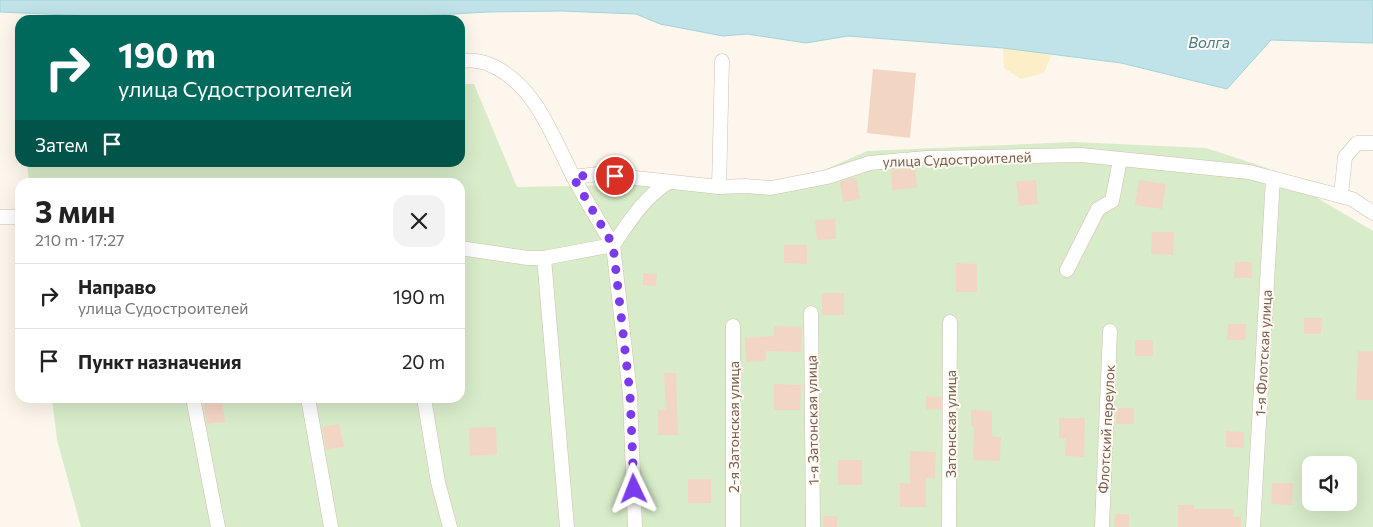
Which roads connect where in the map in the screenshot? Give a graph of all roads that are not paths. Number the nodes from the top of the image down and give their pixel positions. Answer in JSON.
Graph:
{"nodes":[{"id":1,"x":722,"y":61,"type":"dead end"},
{"id":2,"x":465,"y":62,"type":"edge"},
{"id":3,"x":1373,"y":143,"type":"edge"},
{"id":4,"x":1120,"y":160,"type":"junction"},
{"id":5,"x":573,"y":177,"type":"junction"},
{"id":6,"x":1273,"y":178,"type":"junction"},
{"id":7,"x":666,"y":183,"type":"junction"},
{"id":8,"x":719,"y":187,"type":"junction"},
{"id":9,"x":1340,"y":195,"type":"junction"},
{"id":10,"x":1373,"y":213,"type":"edge"},
{"id":11,"x":0,"y":217,"type":"edge"},
{"id":12,"x":15,"y":217,"type":"edge"},
{"id":13,"x":613,"y":245,"type":"junction"},
{"id":14,"x":465,"y":249,"type":"edge"},
{"id":15,"x":544,"y":258,"type":"junction"},
{"id":16,"x":1067,"y":270,"type":"dead end"},
{"id":17,"x":811,"y":313,"type":"dead end"},
{"id":18,"x":950,"y":322,"type":"dead end"},
{"id":19,"x":733,"y":326,"type":"dead end"},
{"id":20,"x":1110,"y":331,"type":"dead end"},
{"id":21,"x":194,"y":403,"type":"edge"},
{"id":22,"x":309,"y":403,"type":"edge"},
{"id":23,"x":425,"y":403,"type":"edge"},
{"id":24,"x":218,"y":527,"type":"edge"},
{"id":25,"x":331,"y":527,"type":"edge"},
{"id":26,"x":450,"y":527,"type":"edge"},
{"id":27,"x":567,"y":527,"type":"edge"},
{"id":28,"x":635,"y":527,"type":"edge"},
{"id":29,"x":733,"y":527,"type":"edge"},
{"id":30,"x":813,"y":527,"type":"edge"},
{"id":31,"x":949,"y":527,"type":"edge"},
{"id":32,"x":1102,"y":527,"type":"edge"},
{"id":33,"x":1253,"y":527,"type":"edge"}],
"edges":[{"from":1,"to":8,"type":"street"},
{"from":2,"to":5,"type":"street"},
{"from":3,"to":9,"type":"street"},
{"from":4,"to":6,"type":"street","name":"улица Судостроителей"},
{"from":4,"to":8,"type":"street","name":"улица Судостроителей"},
{"from":4,"to":16,"type":"street"},
{"from":5,"to":7,"type":"street","name":"улица Судостроителей"},
{"from":5,"to":13,"type":"street"},
{"from":6,"to":9,"type":"street","name":"улица Судостроителей"},
{"from":6,"to":33,"type":"street","name":"1-я Флотская улица"},
{"from":7,"to":8,"type":"street","name":"улица Судостроителей"},
{"from":7,"to":13,"type":"street"},
{"from":9,"to":10,"type":"street","name":"улица Судостроителей"},
{"from":11,"to":12,"type":"street"},
{"from":13,"to":15,"type":"street"},
{"from":13,"to":28,"type":"street"},
{"from":14,"to":15,"type":"street"},
{"from":15,"to":27,"type":"street"},
{"from":17,"to":30,"type":"street","name":"1-я Затонская улица"},
{"from":18,"to":31,"type":"street","name":"Затонская улица"},
{"from":19,"to":29,"type":"street","name":"2-я Затонская улица"},
{"from":20,"to":32,"type":"street","name":"Флотский переулок"},
{"from":21,"to":24,"type":"street"},
{"from":22,"to":25,"type":"street"},
{"from":23,"to":26,"type":"street"}]}
